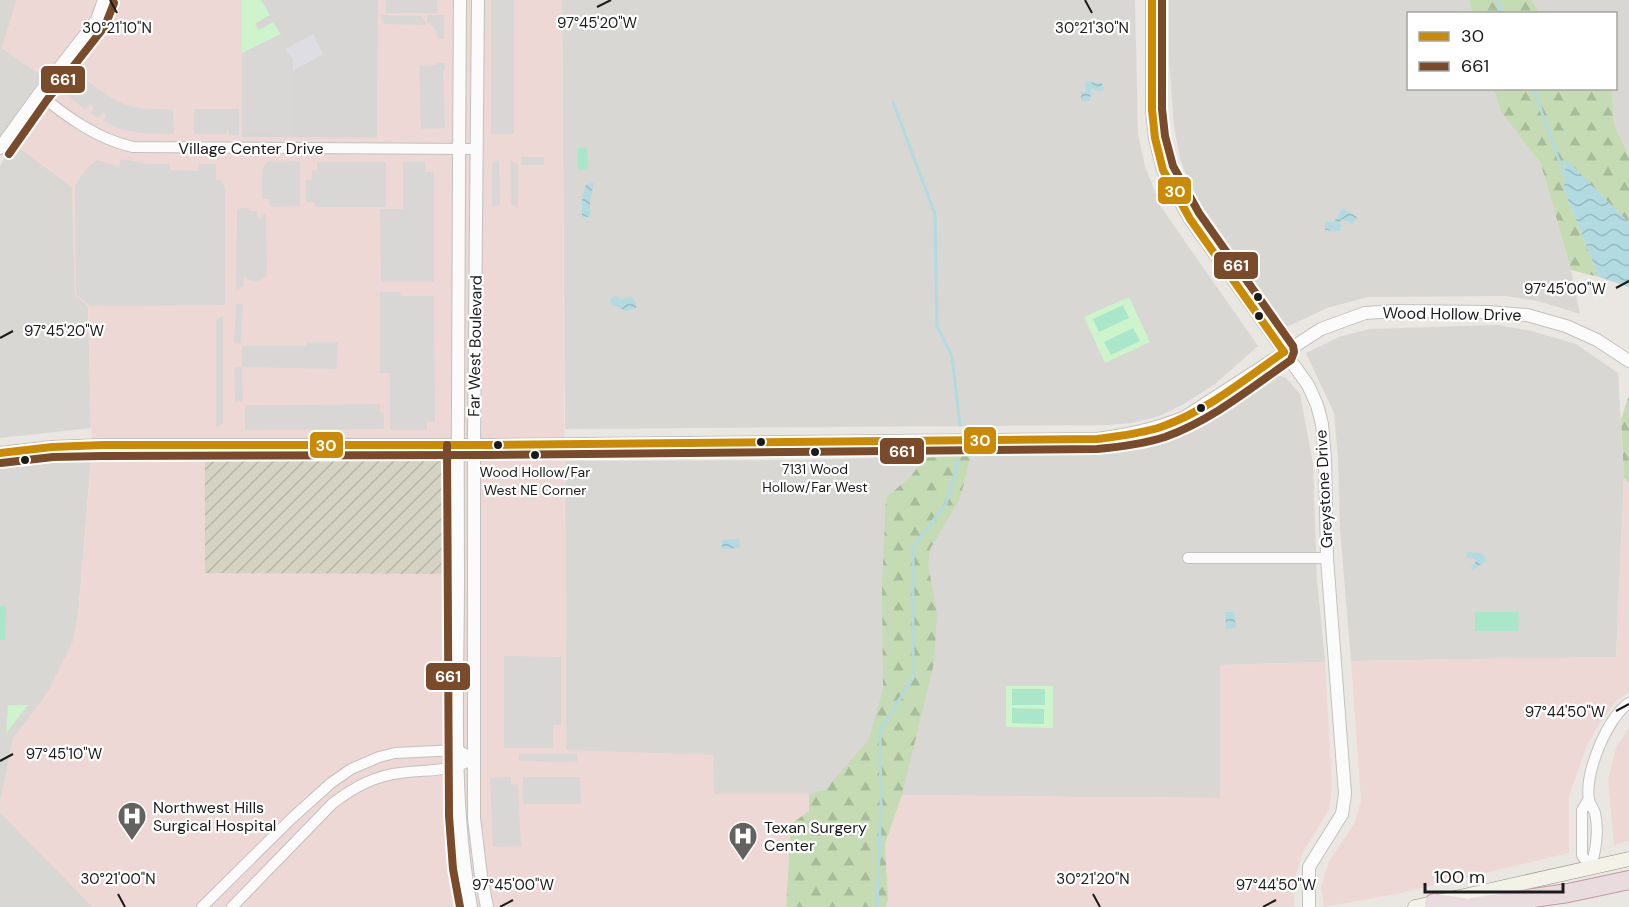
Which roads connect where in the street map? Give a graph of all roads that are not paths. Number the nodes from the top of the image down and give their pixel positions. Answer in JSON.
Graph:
{"nodes":[{"id":1,"x":104,"y":0,"type":"edge"},
{"id":2,"x":460,"y":0,"type":"edge"},
{"id":3,"x":478,"y":0,"type":"edge"},
{"id":4,"x":1152,"y":0,"type":"edge"},
{"id":5,"x":39,"y":94,"type":"junction"},
{"id":6,"x":0,"y":148,"type":"edge"},
{"id":7,"x":459,"y":150,"type":"junction"},
{"id":8,"x":477,"y":150,"type":"junction"},
{"id":9,"x":1284,"y":352,"type":"junction"},
{"id":10,"x":1629,"y":361,"type":"edge"},
{"id":11,"x":457,"y":445,"type":"junction"},
{"id":12,"x":474,"y":445,"type":"junction"},
{"id":13,"x":0,"y":453,"type":"edge"},
{"id":14,"x":1188,"y":558,"type":"dead end"},
{"id":15,"x":1327,"y":558,"type":"junction"},
{"id":16,"x":1629,"y":703,"type":"edge"},
{"id":17,"x":458,"y":750,"type":"junction"},
{"id":18,"x":474,"y":759,"type":"junction"},
{"id":19,"x":458,"y":767,"type":"junction"},
{"id":20,"x":291,"y":819,"type":"junction"},
{"id":21,"x":308,"y":828,"type":"junction"},
{"id":22,"x":1629,"y":859,"type":"edge"},
{"id":23,"x":1590,"y":868,"type":"junction"},
{"id":24,"x":1629,"y":880,"type":"edge"},
{"id":25,"x":1434,"y":903,"type":"junction"},
{"id":26,"x":202,"y":907,"type":"edge"},
{"id":27,"x":232,"y":907,"type":"edge"},
{"id":28,"x":471,"y":907,"type":"edge"},
{"id":29,"x":487,"y":907,"type":"edge"},
{"id":30,"x":1309,"y":907,"type":"edge"},
{"id":31,"x":1415,"y":907,"type":"edge"},
{"id":32,"x":1462,"y":907,"type":"edge"},
{"id":33,"x":1472,"y":907,"type":"edge"}],
"edges":[{"from":1,"to":5,"type":"street"},
{"from":2,"to":7,"type":"street","name":"Far West Boulevard"},
{"from":3,"to":8,"type":"street","name":"Far West Boulevard"},
{"from":4,"to":9,"type":"street","name":"Greystone Drive"},
{"from":5,"to":6,"type":"street"},
{"from":5,"to":7,"type":"street","name":"Village Center Drive"},
{"from":7,"to":8,"type":"street","name":"Village Center Drive"},
{"from":7,"to":11,"type":"street","name":"Far West Boulevard"},
{"from":8,"to":12,"type":"street","name":"Far West Boulevard"},
{"from":9,"to":10,"type":"street","name":"Wood Hollow Drive"},
{"from":9,"to":12,"type":"street","name":"Wood Hollow Drive"},
{"from":9,"to":15,"type":"street","name":"Greystone Drive"},
{"from":11,"to":12,"type":"street","name":"Wood Hollow Drive"},
{"from":11,"to":13,"type":"street","name":"Wood Hollow Drive"},
{"from":11,"to":17,"type":"street","name":"Far West Boulevard"},
{"from":12,"to":18,"type":"street","name":"Far West Boulevard"},
{"from":14,"to":15,"type":"street"},
{"from":15,"to":30,"type":"street","name":"Greystone Drive"},
{"from":16,"to":23,"type":"street"},
{"from":17,"to":18,"type":"street"},
{"from":17,"to":19,"type":"street","name":"Far West Boulevard"},
{"from":17,"to":20,"type":"street"},
{"from":18,"to":19,"type":"street"},
{"from":18,"to":29,"type":"street","name":"Far West Boulevard"},
{"from":19,"to":21,"type":"street"},
{"from":19,"to":28,"type":"street","name":"Far West Boulevard"},
{"from":20,"to":21,"type":"street"},
{"from":20,"to":26,"type":"street"},
{"from":21,"to":27,"type":"street"},
{"from":22,"to":23,"type":"main road"},
{"from":23,"to":25,"type":"main road"},
{"from":24,"to":33,"type":"highway"},
{"from":25,"to":31,"type":"main road"},
{"from":25,"to":32,"type":"highway"}]}
